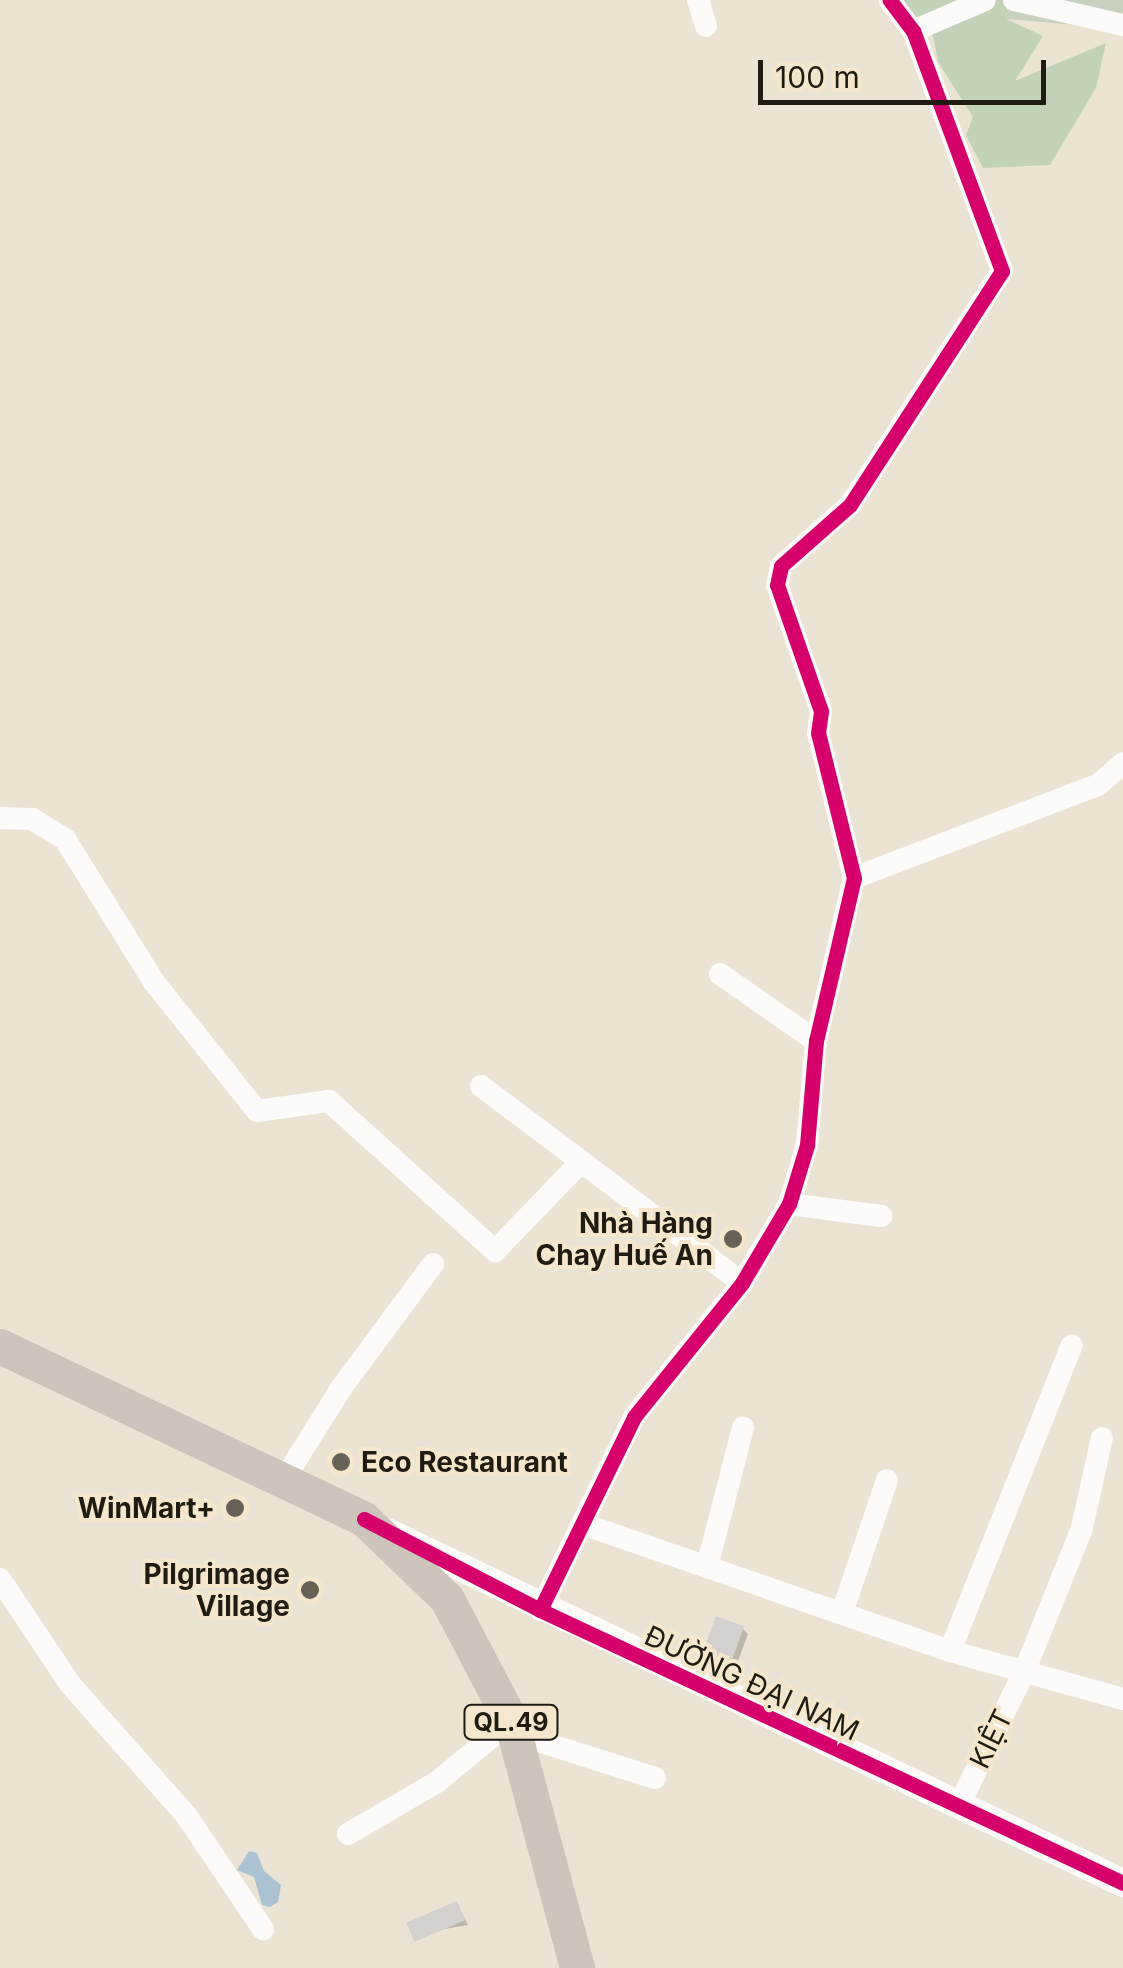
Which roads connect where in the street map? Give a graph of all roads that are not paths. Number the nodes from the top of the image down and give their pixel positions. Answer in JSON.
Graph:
{"nodes":[{"id":1,"x":698,"y":0,"type":"edge"},
{"id":2,"x":890,"y":0,"type":"edge"},
{"id":3,"x":985,"y":0,"type":"edge"},
{"id":4,"x":1014,"y":0,"type":"edge"},
{"id":5,"x":1123,"y":24,"type":"edge"},
{"id":6,"x":706,"y":26,"type":"dead end"},
{"id":7,"x":913,"y":31,"type":"junction"},
{"id":8,"x":1123,"y":763,"type":"edge"},
{"id":9,"x":0,"y":818,"type":"edge"},
{"id":10,"x":854,"y":878,"type":"junction"},
{"id":11,"x":720,"y":974,"type":"dead end"},
{"id":12,"x":816,"y":1041,"type":"junction"},
{"id":13,"x":481,"y":1086,"type":"dead end"},
{"id":14,"x":579,"y":1164,"type":"junction"},
{"id":15,"x":789,"y":1204,"type":"junction"},
{"id":16,"x":881,"y":1216,"type":"dead end"},
{"id":17,"x":433,"y":1264,"type":"dead end"},
{"id":18,"x":742,"y":1283,"type":"junction"},
{"id":19,"x":1072,"y":1345,"type":"dead end"},
{"id":20,"x":0,"y":1346,"type":"edge"},
{"id":21,"x":743,"y":1428,"type":"dead end"},
{"id":22,"x":1102,"y":1438,"type":"dead end"},
{"id":23,"x":887,"y":1480,"type":"dead end"},
{"id":24,"x":283,"y":1481,"type":"junction"},
{"id":25,"x":364,"y":1520,"type":"junction"},
{"id":26,"x":584,"y":1524,"type":"junction"},
{"id":27,"x":707,"y":1567,"type":"junction"},
{"id":28,"x":0,"y":1579,"type":"edge"},
{"id":29,"x":540,"y":1610,"type":"junction"},
{"id":30,"x":843,"y":1610,"type":"junction"},
{"id":31,"x":950,"y":1652,"type":"junction"},
{"id":32,"x":1025,"y":1670,"type":"junction"},
{"id":33,"x":1123,"y":1699,"type":"edge"},
{"id":34,"x":512,"y":1727,"type":"junction"},
{"id":35,"x":656,"y":1778,"type":"dead end"},
{"id":36,"x":958,"y":1807,"type":"junction"},
{"id":37,"x":348,"y":1834,"type":"dead end"},
{"id":38,"x":1123,"y":1883,"type":"edge"},
{"id":39,"x":264,"y":1928,"type":"dead end"},
{"id":40,"x":576,"y":1968,"type":"edge"}],
"edges":[{"from":1,"to":6,"type":"street"},
{"from":2,"to":7,"type":"street"},
{"from":3,"to":7,"type":"street"},
{"from":4,"to":5,"type":"street"},
{"from":7,"to":10,"type":"street"},
{"from":8,"to":10,"type":"street"},
{"from":9,"to":14,"type":"street"},
{"from":10,"to":12,"type":"street"},
{"from":11,"to":12,"type":"street"},
{"from":12,"to":15,"type":"street"},
{"from":13,"to":14,"type":"street"},
{"from":14,"to":18,"type":"street"},
{"from":15,"to":16,"type":"street"},
{"from":15,"to":18,"type":"street"},
{"from":17,"to":24,"type":"street"},
{"from":18,"to":26,"type":"street"},
{"from":19,"to":31,"type":"street"},
{"from":20,"to":24,"type":"highway","name":"ĐƯỜNG ĐẠI NAM","number":"QL.49"},
{"from":21,"to":27,"type":"street"},
{"from":22,"to":32,"type":"street","name":"KIỆT"},
{"from":23,"to":30,"type":"street"},
{"from":24,"to":25,"type":"highway","name":"ĐƯỜNG ĐẠI NAM","number":"QL.49"},
{"from":25,"to":29,"type":"street","name":"ĐƯỜNG ĐẠI NAM"},
{"from":25,"to":34,"type":"highway","number":"QL.49"},
{"from":26,"to":27,"type":"street"},
{"from":26,"to":29,"type":"street"},
{"from":27,"to":30,"type":"street"},
{"from":28,"to":39,"type":"street"},
{"from":29,"to":36,"type":"street","name":"ĐƯỜNG ĐẠI NAM"},
{"from":30,"to":31,"type":"street"},
{"from":31,"to":32,"type":"street"},
{"from":32,"to":33,"type":"street"},
{"from":32,"to":36,"type":"street","name":"KIỆT"},
{"from":34,"to":35,"type":"street"},
{"from":34,"to":37,"type":"street"},
{"from":34,"to":40,"type":"highway","number":"QL.49"},
{"from":36,"to":38,"type":"street","name":"ĐƯỜNG ĐẠI NAM"}]}
